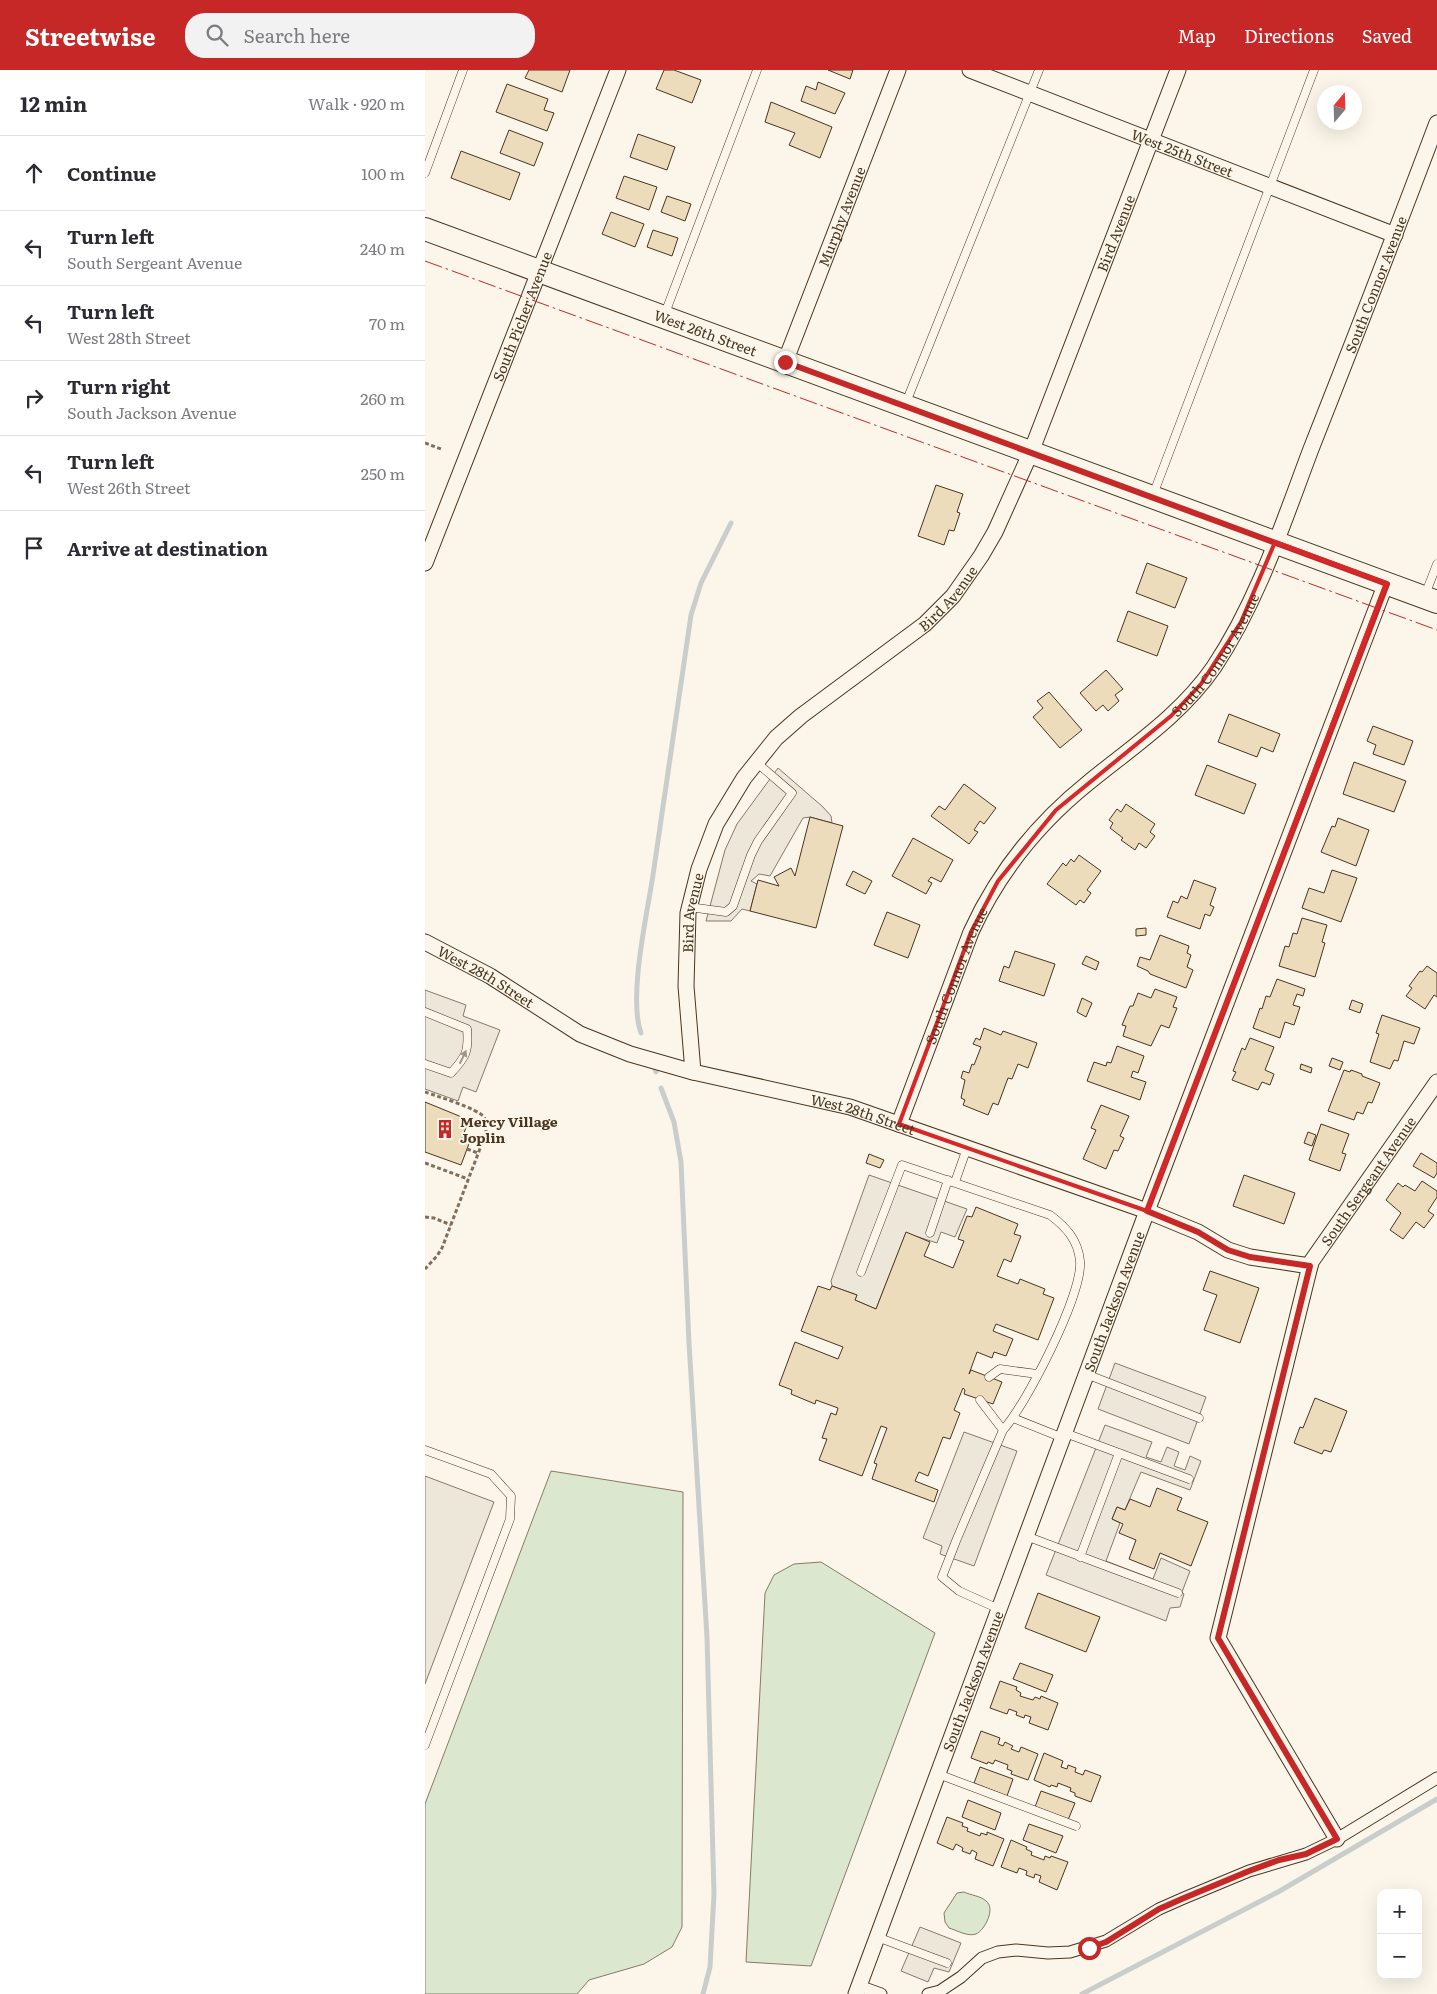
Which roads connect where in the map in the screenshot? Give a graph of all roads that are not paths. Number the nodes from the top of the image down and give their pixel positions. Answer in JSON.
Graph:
{"nodes":[{"id":1,"x":463,"y":70,"type":"edge"},
{"id":2,"x":618,"y":70,"type":"edge"},
{"id":3,"x":757,"y":70,"type":"edge"},
{"id":4,"x":898,"y":70,"type":"edge"},
{"id":5,"x":970,"y":70,"type":"edge"},
{"id":6,"x":1039,"y":70,"type":"edge"},
{"id":7,"x":1178,"y":70,"type":"edge"},
{"id":8,"x":1314,"y":70,"type":"edge"},
{"id":9,"x":1031,"y":94,"type":"junction"},
{"id":10,"x":1437,"y":123,"type":"edge"},
{"id":11,"x":1151,"y":140,"type":"junction"},
{"id":12,"x":425,"y":173,"type":"edge"},
{"id":13,"x":1269,"y":186,"type":"junction"},
{"id":14,"x":425,"y":229,"type":"edge"},
{"id":15,"x":1395,"y":235,"type":"junction"},
{"id":16,"x":540,"y":272,"type":"junction"},
{"id":17,"x":663,"y":317,"type":"junction"},
{"id":18,"x":785,"y":362,"type":"junction"},
{"id":19,"x":905,"y":406,"type":"junction"},
{"id":20,"x":1031,"y":452,"type":"junction"},
{"id":21,"x":1152,"y":497,"type":"junction"},
{"id":22,"x":1275,"y":542,"type":"junction"},
{"id":23,"x":425,"y":563,"type":"edge"},
{"id":24,"x":1437,"y":564,"type":"edge"},
{"id":25,"x":1387,"y":584,"type":"junction"},
{"id":26,"x":1430,"y":600,"type":"edge"},
{"id":27,"x":755,"y":762,"type":"junction"},
{"id":28,"x":689,"y":907,"type":"junction"},
{"id":29,"x":425,"y":942,"type":"edge"},
{"id":30,"x":425,"y":1012,"type":"edge"},
{"id":31,"x":425,"y":1064,"type":"edge"},
{"id":32,"x":693,"y":1072,"type":"junction"},
{"id":33,"x":1437,"y":1082,"type":"edge"},
{"id":34,"x":899,"y":1124,"type":"junction"},
{"id":35,"x":967,"y":1148,"type":"junction"},
{"id":36,"x":952,"y":1181,"type":"junction"},
{"id":37,"x":1147,"y":1211,"type":"junction"},
{"id":38,"x":930,"y":1233,"type":"dead end"},
{"id":39,"x":1310,"y":1266,"type":"junction"},
{"id":40,"x":861,"y":1272,"type":"dead end"},
{"id":41,"x":1037,"y":1374,"type":"junction"},
{"id":42,"x":1086,"y":1374,"type":"junction"},
{"id":43,"x":989,"y":1377,"type":"dead end"},
{"id":44,"x":979,"y":1400,"type":"dead end"},
{"id":45,"x":1013,"y":1418,"type":"junction"},
{"id":46,"x":1199,"y":1418,"type":"dead end"},
{"id":47,"x":1003,"y":1430,"type":"junction"},
{"id":48,"x":1064,"y":1435,"type":"junction"},
{"id":49,"x":425,"y":1450,"type":"edge"},
{"id":50,"x":1119,"y":1453,"type":"junction"},
{"id":51,"x":1189,"y":1479,"type":"dead end"},
{"id":52,"x":1026,"y":1536,"type":"junction"},
{"id":53,"x":1081,"y":1557,"type":"junction"},
{"id":54,"x":1178,"y":1593,"type":"dead end"},
{"id":55,"x":999,"y":1609,"type":"junction"},
{"id":56,"x":425,"y":1745,"type":"edge"},
{"id":57,"x":938,"y":1774,"type":"junction"},
{"id":58,"x":1437,"y":1778,"type":"edge"},
{"id":59,"x":1076,"y":1826,"type":"dead end"},
{"id":60,"x":1337,"y":1839,"type":"junction"},
{"id":61,"x":877,"y":1937,"type":"junction"},
{"id":62,"x":947,"y":1963,"type":"dead end"},
{"id":63,"x":858,"y":1990,"type":"edge"},
{"id":64,"x":881,"y":1994,"type":"edge"},
{"id":65,"x":927,"y":1994,"type":"edge"}],
"edges":[{"from":1,"to":12,"type":"lane"},
{"from":2,"to":16,"type":"street","name":"South Picher Avenue"},
{"from":3,"to":17,"type":"lane"},
{"from":4,"to":18,"type":"street","name":"Murphy Avenue"},
{"from":5,"to":9,"type":"street","name":"West 25th Street"},
{"from":6,"to":9,"type":"lane"},
{"from":7,"to":11,"type":"street","name":"Bird Avenue"},
{"from":8,"to":13,"type":"lane"},
{"from":9,"to":11,"type":"street","name":"West 25th Street"},
{"from":9,"to":19,"type":"lane"},
{"from":10,"to":15,"type":"street","name":"South Connor Avenue"},
{"from":11,"to":13,"type":"street","name":"West 25th Street"},
{"from":11,"to":20,"type":"street","name":"Bird Avenue"},
{"from":13,"to":15,"type":"street","name":"West 25th Street"},
{"from":13,"to":21,"type":"lane"},
{"from":14,"to":16,"type":"main road","name":"West 26th Street"},
{"from":15,"to":22,"type":"street","name":"South Connor Avenue"},
{"from":16,"to":17,"type":"main road","name":"West 26th Street"},
{"from":16,"to":23,"type":"street","name":"South Picher Avenue"},
{"from":17,"to":18,"type":"main road","name":"West 26th Street"},
{"from":18,"to":19,"type":"main road","name":"West 26th Street"},
{"from":19,"to":20,"type":"main road","name":"West 26th Street"},
{"from":20,"to":21,"type":"main road","name":"West 26th Street"},
{"from":20,"to":27,"type":"street","name":"Bird Avenue"},
{"from":21,"to":22,"type":"main road","name":"West 26th Street"},
{"from":22,"to":25,"type":"main road","name":"West 26th Street"},
{"from":22,"to":34,"type":"street","name":"South Connor Avenue"},
{"from":24,"to":26,"type":"lane"},
{"from":25,"to":26,"type":"main road","name":"West 26th Street"},
{"from":25,"to":37,"type":"street","name":"South Jackson Avenue"},
{"from":27,"to":28,"type":"street","name":"Bird Avenue"},
{"from":27,"to":28,"type":"lane"},
{"from":28,"to":32,"type":"street","name":"Bird Avenue"},
{"from":29,"to":32,"type":"street","name":"West 28th Street"},
{"from":31,"to":30,"type":"lane","one_way":true},
{"from":32,"to":34,"type":"street","name":"West 28th Street"},
{"from":33,"to":39,"type":"street","name":"South Sergeant Avenue"},
{"from":34,"to":35,"type":"street","name":"West 28th Street"},
{"from":35,"to":36,"type":"lane"},
{"from":35,"to":37,"type":"street","name":"West 28th Street"},
{"from":36,"to":38,"type":"lane"},
{"from":36,"to":40,"type":"lane"},
{"from":36,"to":41,"type":"lane"},
{"from":37,"to":39,"type":"street","name":"West 28th Street"},
{"from":37,"to":42,"type":"street","name":"South Jackson Avenue"},
{"from":39,"to":60,"type":"street","name":"South Sergeant Avenue"},
{"from":41,"to":43,"type":"lane"},
{"from":41,"to":45,"type":"lane"},
{"from":42,"to":46,"type":"lane"},
{"from":42,"to":48,"type":"street","name":"South Jackson Avenue"},
{"from":44,"to":47,"type":"lane"},
{"from":45,"to":47,"type":"lane"},
{"from":45,"to":48,"type":"lane"},
{"from":47,"to":55,"type":"lane"},
{"from":48,"to":50,"type":"lane"},
{"from":48,"to":52,"type":"street","name":"South Jackson Avenue"},
{"from":49,"to":56,"type":"lane"},
{"from":50,"to":51,"type":"lane"},
{"from":50,"to":53,"type":"lane"},
{"from":52,"to":53,"type":"lane"},
{"from":52,"to":55,"type":"street","name":"South Jackson Avenue"},
{"from":53,"to":54,"type":"lane"},
{"from":55,"to":57,"type":"street","name":"South Jackson Avenue"},
{"from":57,"to":59,"type":"lane"},
{"from":57,"to":61,"type":"street","name":"South Jackson Avenue"},
{"from":58,"to":60,"type":"street"},
{"from":60,"to":65,"type":"street"},
{"from":61,"to":62,"type":"lane"},
{"from":61,"to":63,"type":"street","name":"South Jackson Avenue"},
{"from":63,"to":64,"type":"street"}]}
